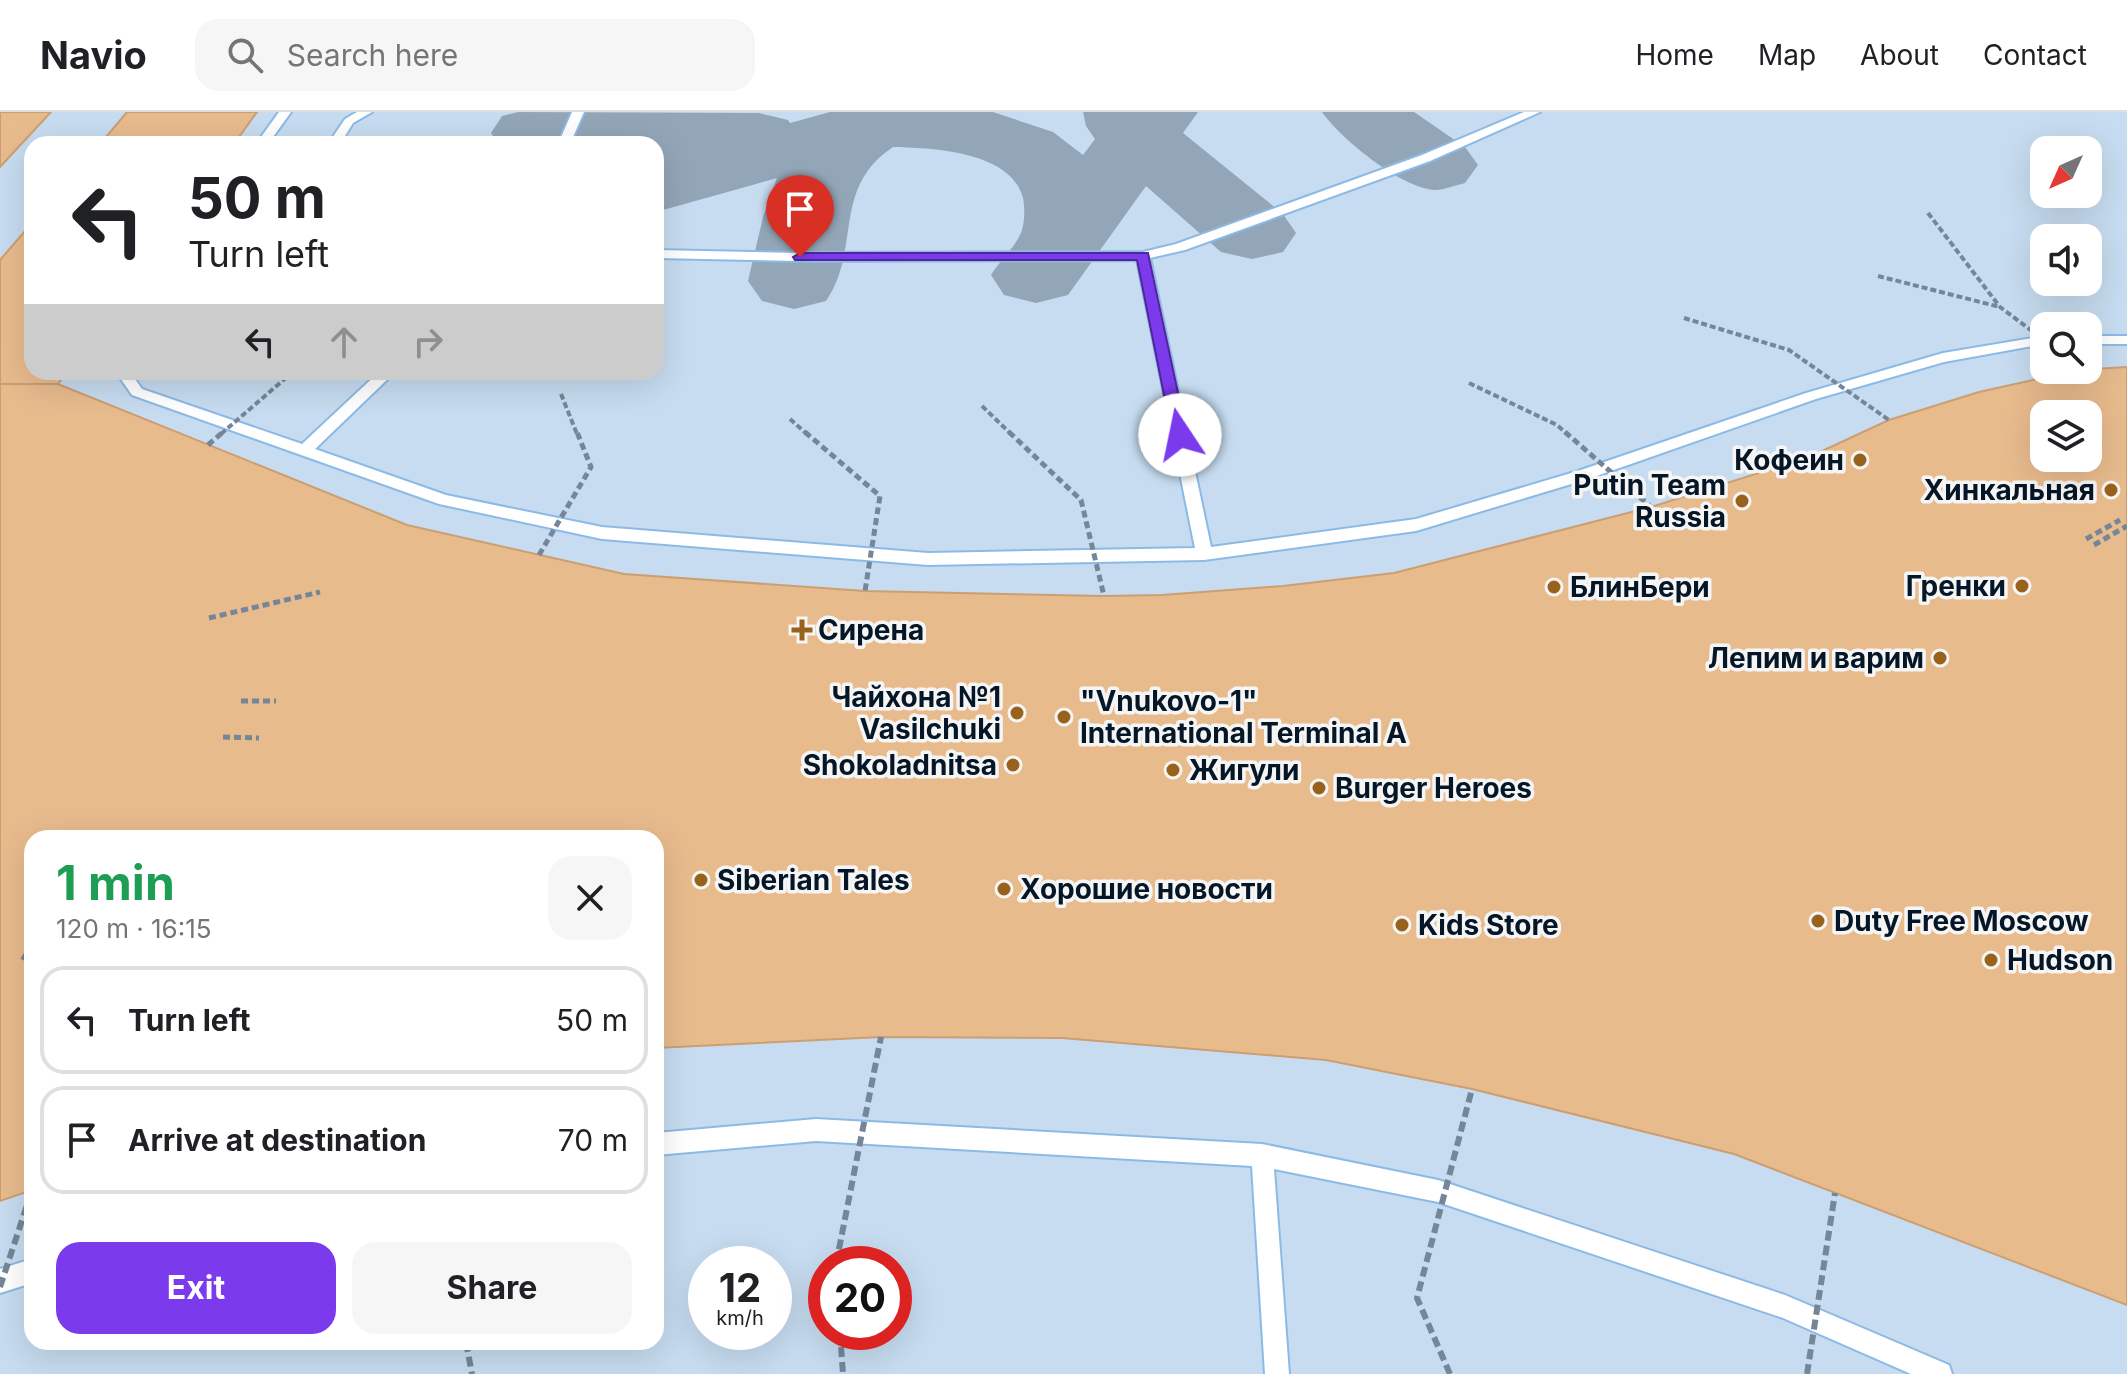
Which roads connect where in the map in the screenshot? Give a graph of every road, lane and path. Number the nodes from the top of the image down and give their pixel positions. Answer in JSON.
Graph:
{"nodes":[{"id":1,"x":285,"y":112,"type":"edge"},
{"id":2,"x":366,"y":112,"type":"edge"},
{"id":3,"x":578,"y":112,"type":"edge"},
{"id":4,"x":1534,"y":112,"type":"edge"},
{"id":5,"x":268,"y":136,"type":"edge"},
{"id":6,"x":339,"y":136,"type":"edge"},
{"id":7,"x":568,"y":136,"type":"edge"},
{"id":8,"x":1928,"y":213,"type":"dead end"},
{"id":9,"x":664,"y":254,"type":"edge"},
{"id":10,"x":1143,"y":256,"type":"junction"},
{"id":11,"x":1878,"y":276,"type":"dead end"},
{"id":12,"x":2000,"y":307,"type":"junction"},
{"id":13,"x":1684,"y":318,"type":"dead end"},
{"id":14,"x":2030,"y":330,"type":"edge"},
{"id":15,"x":2102,"y":340,"type":"edge"},
{"id":16,"x":2127,"y":340,"type":"edge"},
{"id":17,"x":2030,"y":342,"type":"edge"},
{"id":18,"x":127,"y":380,"type":"edge"},
{"id":19,"x":283,"y":380,"type":"edge"},
{"id":20,"x":379,"y":380,"type":"edge"},
{"id":21,"x":1469,"y":383,"type":"dead end"},
{"id":22,"x":561,"y":394,"type":"dead end"},
{"id":23,"x":982,"y":406,"type":"dead end"},
{"id":24,"x":790,"y":419,"type":"dead end"},
{"id":25,"x":1889,"y":420,"type":"dead end"},
{"id":26,"x":208,"y":445,"type":"dead end"},
{"id":27,"x":304,"y":451,"type":"junction"},
{"id":28,"x":1651,"y":507,"type":"dead end"},
{"id":29,"x":2120,"y":520,"type":"dead end"},
{"id":30,"x":2127,"y":526,"type":"edge"},
{"id":31,"x":2086,"y":539,"type":"dead end"},
{"id":32,"x":2094,"y":545,"type":"dead end"},
{"id":33,"x":1204,"y":554,"type":"junction"},
{"id":34,"x":539,"y":555,"type":"dead end"},
{"id":35,"x":865,"y":591,"type":"dead end"},
{"id":36,"x":320,"y":592,"type":"dead end"},
{"id":37,"x":1104,"y":596,"type":"dead end"},
{"id":38,"x":209,"y":618,"type":"dead end"},
{"id":39,"x":241,"y":701,"type":"dead end"},
{"id":40,"x":276,"y":701,"type":"dead end"},
{"id":41,"x":223,"y":737,"type":"dead end"},
{"id":42,"x":259,"y":738,"type":"dead end"},
{"id":43,"x":881,"y":1037,"type":"dead end"},
{"id":44,"x":1472,"y":1089,"type":"dead end"},
{"id":45,"x":664,"y":1143,"type":"edge"},
{"id":46,"x":1262,"y":1155,"type":"junction"},
{"id":47,"x":1835,"y":1193,"type":"dead end"},
{"id":48,"x":24,"y":1214,"type":"edge"},
{"id":49,"x":840,"y":1246,"type":"edge"},
{"id":50,"x":24,"y":1274,"type":"edge"},
{"id":51,"x":0,"y":1281,"type":"edge"},
{"id":52,"x":0,"y":1287,"type":"edge"},
{"id":53,"x":468,"y":1350,"type":"edge"},
{"id":54,"x":841,"y":1350,"type":"edge"},
{"id":55,"x":472,"y":1374,"type":"edge"},
{"id":56,"x":843,"y":1374,"type":"edge"},
{"id":57,"x":1277,"y":1374,"type":"edge"},
{"id":58,"x":1450,"y":1374,"type":"edge"},
{"id":59,"x":1807,"y":1374,"type":"edge"},
{"id":60,"x":1940,"y":1374,"type":"edge"}],
"edges":[{"from":1,"to":5,"type":"lane"},
{"from":2,"to":6,"type":"lane"},
{"from":3,"to":7,"type":"lane"},
{"from":4,"to":10,"type":"lane"},
{"from":8,"to":12,"type":"path","bridge":true},
{"from":9,"to":10,"type":"lane"},
{"from":10,"to":33,"type":"lane"},
{"from":11,"to":12,"type":"path"},
{"from":12,"to":14,"type":"path","bridge":true},
{"from":13,"to":25,"type":"path","bridge":true},
{"from":15,"to":16,"type":"lane"},
{"from":17,"to":33,"type":"lane"},
{"from":18,"to":27,"type":"lane"},
{"from":19,"to":26,"type":"path","bridge":true},
{"from":20,"to":27,"type":"lane"},
{"from":21,"to":28,"type":"path","bridge":true},
{"from":22,"to":34,"type":"path","bridge":true},
{"from":23,"to":37,"type":"path","bridge":true},
{"from":24,"to":35,"type":"path","bridge":true},
{"from":27,"to":33,"type":"lane"},
{"from":29,"to":31,"type":"path"},
{"from":30,"to":32,"type":"path"},
{"from":36,"to":38,"type":"path"},
{"from":39,"to":40,"type":"path"},
{"from":41,"to":42,"type":"path"},
{"from":43,"to":49,"type":"path","bridge":true},
{"from":44,"to":58,"type":"path","bridge":true},
{"from":45,"to":46,"type":"lane"},
{"from":46,"to":57,"type":"lane"},
{"from":46,"to":60,"type":"lane"},
{"from":47,"to":59,"type":"path","bridge":true},
{"from":48,"to":52,"type":"path","bridge":true},
{"from":50,"to":51,"type":"lane"},
{"from":53,"to":55,"type":"path"},
{"from":54,"to":56,"type":"path"}]}
